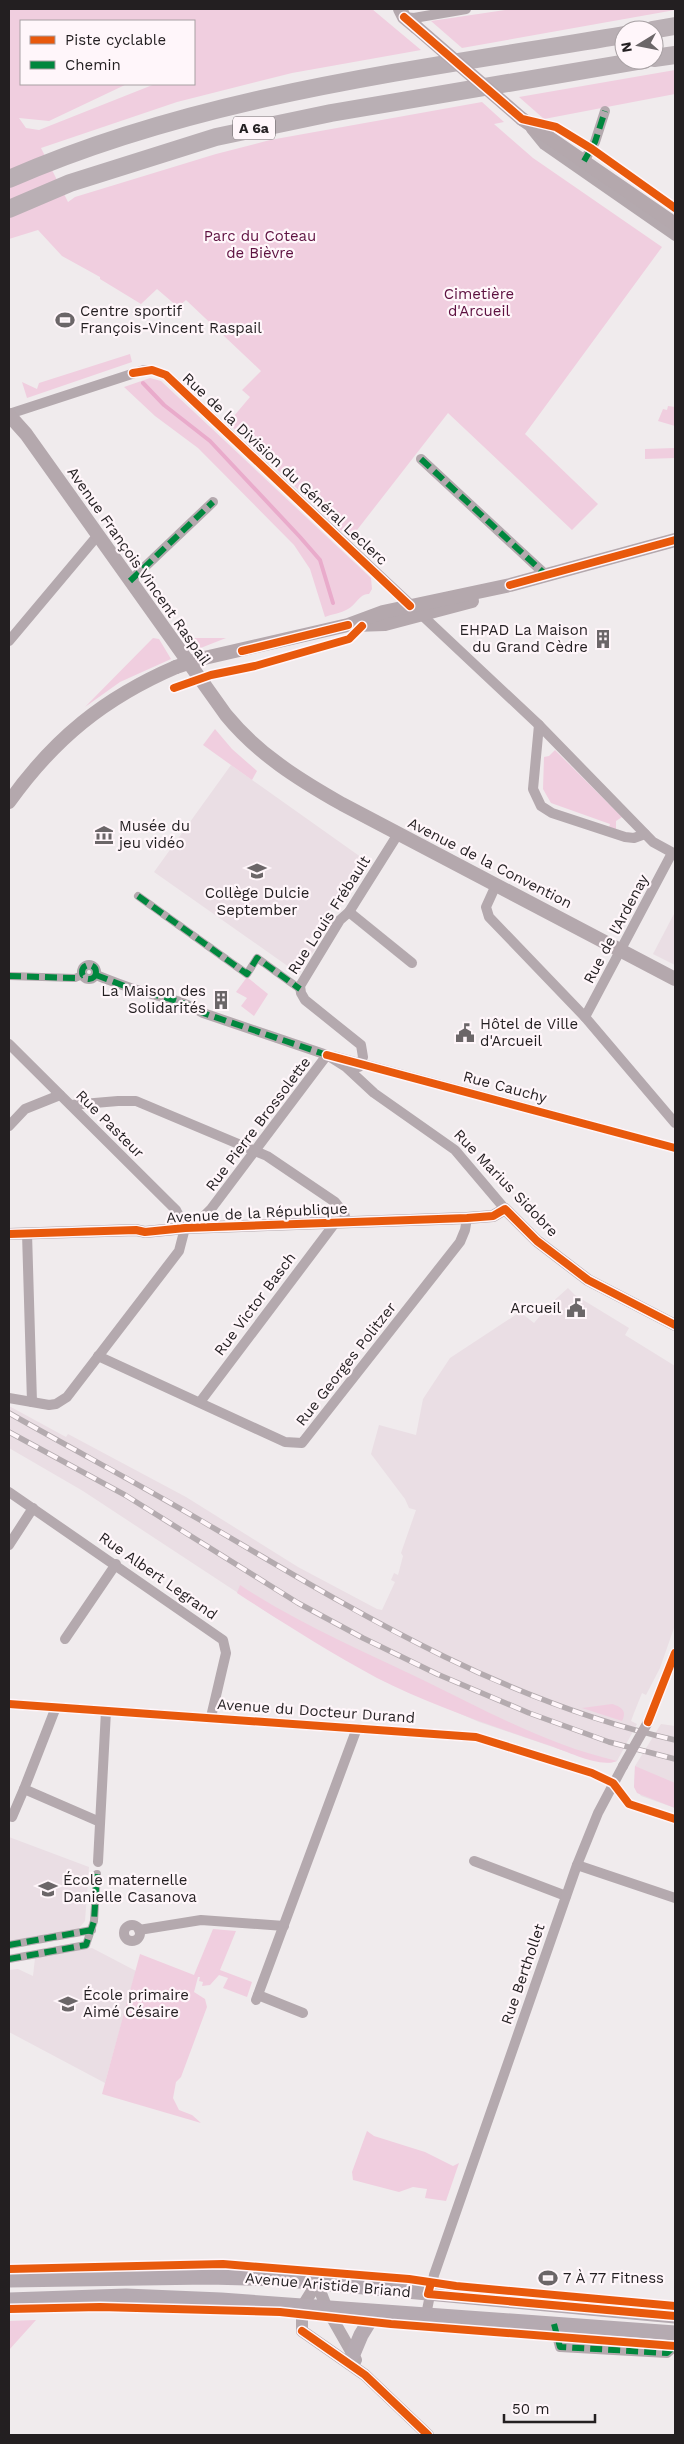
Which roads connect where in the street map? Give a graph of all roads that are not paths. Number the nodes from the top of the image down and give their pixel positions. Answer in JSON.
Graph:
{"nodes":[{"id":1,"x":466,"y":9,"type":"edge"},
{"id":2,"x":402,"y":13,"type":"edge"},
{"id":3,"x":614,"y":37,"type":"edge"},
{"id":4,"x":614,"y":65,"type":"edge"},
{"id":5,"x":605,"y":111,"type":"dead end"},
{"id":6,"x":522,"y":119,"type":"junction"},
{"id":7,"x":584,"y":161,"type":"junction"},
{"id":8,"x":9,"y":179,"type":"edge"},
{"id":9,"x":9,"y":209,"type":"edge"},
{"id":10,"x":675,"y":224,"type":"edge"},
{"id":11,"x":675,"y":236,"type":"edge"},
{"id":12,"x":9,"y":414,"type":"edge"},
{"id":13,"x":421,"y":459,"type":"dead end"},
{"id":14,"x":213,"y":502,"type":"dead end"},
{"id":15,"x":98,"y":535,"type":"junction"},
{"id":16,"x":674,"y":541,"type":"edge"},
{"id":17,"x":546,"y":575,"type":"junction"},
{"id":18,"x":130,"y":581,"type":"junction"},
{"id":19,"x":415,"y":611,"type":"junction"},
{"id":20,"x":9,"y":641,"type":"edge"},
{"id":21,"x":539,"y":725,"type":"junction"},
{"id":22,"x":290,"y":774,"type":"joint"},
{"id":23,"x":9,"y":802,"type":"edge"},
{"id":24,"x":398,"y":834,"type":"junction"},
{"id":25,"x":644,"y":834,"type":"junction"},
{"id":26,"x":673,"y":853,"type":"edge"},
{"id":27,"x":496,"y":885,"type":"junction"},
{"id":28,"x":138,"y":896,"type":"dead end"},
{"id":29,"x":349,"y":912,"type":"junction"},
{"id":30,"x":621,"y":950,"type":"junction"},
{"id":31,"x":412,"y":963,"type":"dead end"},
{"id":32,"x":82,"y":975,"type":"joint"},
{"id":33,"x":9,"y":976,"type":"edge"},
{"id":34,"x":675,"y":979,"type":"edge"},
{"id":35,"x":300,"y":989,"type":"junction"},
{"id":36,"x":585,"y":1018,"type":"junction"},
{"id":37,"x":9,"y":1044,"type":"edge"},
{"id":38,"x":326,"y":1054,"type":"junction"},
{"id":39,"x":361,"y":1063,"type":"junction"},
{"id":40,"x":357,"y":1078,"type":"junction"},
{"id":41,"x":60,"y":1095,"type":"junction"},
{"id":42,"x":71,"y":1105,"type":"junction"},
{"id":43,"x":675,"y":1123,"type":"edge"},
{"id":44,"x":9,"y":1126,"type":"edge"},
{"id":45,"x":675,"y":1148,"type":"edge"},
{"id":46,"x":254,"y":1151,"type":"junction"},
{"id":47,"x":505,"y":1209,"type":"junction"},
{"id":48,"x":466,"y":1218,"type":"junction"},
{"id":49,"x":340,"y":1222,"type":"junction"},
{"id":50,"x":185,"y":1228,"type":"junction"},
{"id":51,"x":27,"y":1233,"type":"junction"},
{"id":52,"x":9,"y":1234,"type":"edge"},
{"id":53,"x":675,"y":1325,"type":"edge"},
{"id":54,"x":98,"y":1356,"type":"junction"},
{"id":55,"x":9,"y":1398,"type":"edge"},
{"id":56,"x":32,"y":1402,"type":"junction"},
{"id":57,"x":200,"y":1402,"type":"junction"},
{"id":58,"x":9,"y":1492,"type":"edge"},
{"id":59,"x":32,"y":1508,"type":"junction"},
{"id":60,"x":9,"y":1545,"type":"edge"},
{"id":61,"x":116,"y":1564,"type":"junction"},
{"id":62,"x":64,"y":1639,"type":"dead end"},
{"id":63,"x":675,"y":1653,"type":"edge"},
{"id":64,"x":9,"y":1704,"type":"edge"},
{"id":65,"x":56,"y":1707,"type":"junction"},
{"id":66,"x":106,"y":1711,"type":"junction"},
{"id":67,"x":211,"y":1718,"type":"junction"},
{"id":68,"x":357,"y":1728,"type":"junction"},
{"id":69,"x":613,"y":1783,"type":"junction"},
{"id":70,"x":24,"y":1789,"type":"junction"},
{"id":71,"x":12,"y":1817,"type":"dead end"},
{"id":72,"x":675,"y":1819,"type":"edge"},
{"id":73,"x":100,"y":1822,"type":"junction"},
{"id":74,"x":474,"y":1861,"type":"dead end"},
{"id":75,"x":98,"y":1862,"type":"dead end"},
{"id":76,"x":578,"y":1865,"type":"junction"},
{"id":77,"x":97,"y":1874,"type":"dead end"},
{"id":78,"x":566,"y":1896,"type":"junction"},
{"id":79,"x":675,"y":1898,"type":"edge"},
{"id":80,"x":284,"y":1926,"type":"junction"},
{"id":81,"x":92,"y":1930,"type":"junction"},
{"id":82,"x":139,"y":1930,"type":"dead end"},
{"id":83,"x":9,"y":1945,"type":"edge"},
{"id":84,"x":9,"y":1959,"type":"edge"},
{"id":85,"x":303,"y":2013,"type":"dead end"},
{"id":86,"x":9,"y":2280,"type":"edge"},
{"id":87,"x":317,"y":2282,"type":"junction"},
{"id":88,"x":428,"y":2294,"type":"junction"},
{"id":89,"x":9,"y":2300,"type":"edge"},
{"id":90,"x":302,"y":2306,"type":"junction"},
{"id":91,"x":327,"y":2309,"type":"junction"},
{"id":92,"x":375,"y":2312,"type":"junction"},
{"id":93,"x":426,"y":2315,"type":"junction"},
{"id":94,"x":675,"y":2316,"type":"edge"},
{"id":95,"x":554,"y":2324,"type":"junction"},
{"id":96,"x":675,"y":2333,"type":"edge"},
{"id":97,"x":675,"y":2346,"type":"edge"},
{"id":98,"x":353,"y":2354,"type":"junction"},
{"id":99,"x":365,"y":2375,"type":"junction"},
{"id":100,"x":428,"y":2435,"type":"edge"}],
"edges":[{"from":1,"to":2,"type":"street"},
{"from":2,"to":6,"type":"main road","bridge":true},
{"from":3,"to":8,"type":"highway","number":"A 6a"},
{"from":4,"to":9,"type":"highway","number":"A 6a"},
{"from":5,"to":7,"type":"street"},
{"from":6,"to":7,"type":"main road"},
{"from":6,"to":11,"type":"street"},
{"from":7,"to":10,"type":"main road"},
{"from":12,"to":15,"type":"main road","name":"Avenue François Vincent Raspail"},
{"from":12,"to":19,"type":"street","name":"Rue de la Division du Général Leclerc"},
{"from":13,"to":17,"type":"street"},
{"from":14,"to":18,"type":"street"},
{"from":15,"to":18,"type":"main road","name":"Avenue François Vincent Raspail"},
{"from":15,"to":20,"type":"street"},
{"from":16,"to":17,"type":"main road"},
{"from":17,"to":19,"type":"main road"},
{"from":18,"to":22,"type":"main road","name":"Avenue François Vincent Raspail"},
{"from":19,"to":21,"type":"street","name":"Rue de la Division du Général Leclerc"},
{"from":19,"to":23,"type":"main road","bridge":true},
{"from":21,"to":25,"type":"street","name":"Rue de la Division du Général Leclerc"},
{"from":21,"to":25,"type":"street"},
{"from":22,"to":24,"type":"main road","name":"Avenue de la Convention"},
{"from":24,"to":27,"type":"main road","name":"Avenue de la Convention"},
{"from":24,"to":29,"type":"street","name":"Rue Louis Frébault"},
{"from":25,"to":26,"type":"street","name":"Rue de la Division du Général Leclerc"},
{"from":26,"to":30,"type":"street","name":"Rue de l'Ardenay"},
{"from":27,"to":30,"type":"main road","name":"Avenue de la Convention"},
{"from":27,"to":36,"type":"street"},
{"from":28,"to":35,"type":"street"},
{"from":29,"to":31,"type":"street"},
{"from":29,"to":35,"type":"street","name":"Rue Louis Frébault"},
{"from":30,"to":34,"type":"main road","name":"Avenue de la Convention"},
{"from":30,"to":36,"type":"street","name":"Rue de l'Ardenay"},
{"from":32,"to":33,"type":"street","name":"Rue Marius Sidobre"},
{"from":32,"to":38,"type":"street","name":"Rue Marius Sidobre"},
{"from":35,"to":39,"type":"street","name":"Rue Louis Frébault"},
{"from":36,"to":43,"type":"street"},
{"from":37,"to":41,"type":"street","name":"Rue Pasteur"},
{"from":38,"to":39,"type":"street","name":"Rue Cauchy"},
{"from":38,"to":40,"type":"street","name":"Rue Marius Sidobre"},
{"from":38,"to":46,"type":"street","name":"Rue Pierre Brossolette"},
{"from":39,"to":40,"type":"street","name":"Rue Louis Frébault"},
{"from":39,"to":45,"type":"street","name":"Rue Cauchy"},
{"from":40,"to":47,"type":"street","name":"Rue Marius Sidobre"},
{"from":41,"to":42,"type":"street","name":"Rue Pasteur"},
{"from":41,"to":44,"type":"street"},
{"from":42,"to":46,"type":"street"},
{"from":42,"to":50,"type":"street","name":"Rue Pasteur"},
{"from":46,"to":49,"type":"street"},
{"from":46,"to":50,"type":"street","name":"Rue Pierre Brossolette"},
{"from":47,"to":48,"type":"street","name":"Avenue de la République"},
{"from":47,"to":53,"type":"street","name":"Rue Marius Sidobre"},
{"from":48,"to":49,"type":"street","name":"Avenue de la République"},
{"from":48,"to":57,"type":"street","name":"Rue Georges Politzer"},
{"from":49,"to":50,"type":"street","name":"Avenue de la République"},
{"from":49,"to":57,"type":"street","name":"Rue Victor Basch"},
{"from":50,"to":51,"type":"street","name":"Avenue de la République"},
{"from":50,"to":54,"type":"street"},
{"from":51,"to":52,"type":"street","name":"Avenue de la République"},
{"from":51,"to":56,"type":"street"},
{"from":54,"to":56,"type":"street"},
{"from":54,"to":57,"type":"street","name":"Rue Georges Politzer"},
{"from":55,"to":56,"type":"street"},
{"from":58,"to":59,"type":"street","name":"Rue Albert Legrand"},
{"from":59,"to":60,"type":"street"},
{"from":59,"to":61,"type":"street","name":"Rue Albert Legrand"},
{"from":61,"to":62,"type":"street"},
{"from":61,"to":67,"type":"street","name":"Rue Albert Legrand"},
{"from":63,"to":69,"type":"street","name":"Rue Berthollet","bridge":true},
{"from":64,"to":65,"type":"street","name":"Avenue du Docteur Durand"},
{"from":65,"to":66,"type":"street","name":"Avenue du Docteur Durand"},
{"from":65,"to":70,"type":"street"},
{"from":66,"to":67,"type":"street","name":"Avenue du Docteur Durand"},
{"from":66,"to":73,"type":"street"},
{"from":67,"to":68,"type":"street","name":"Avenue du Docteur Durand"},
{"from":68,"to":69,"type":"street","name":"Avenue du Docteur Durand"},
{"from":68,"to":80,"type":"street"},
{"from":69,"to":72,"type":"street"},
{"from":69,"to":76,"type":"street","name":"Rue Berthollet"},
{"from":70,"to":71,"type":"street"},
{"from":70,"to":73,"type":"street"},
{"from":73,"to":75,"type":"street"},
{"from":74,"to":78,"type":"street"},
{"from":76,"to":78,"type":"street","name":"Rue Berthollet"},
{"from":76,"to":79,"type":"street"},
{"from":77,"to":81,"type":"street"},
{"from":78,"to":88,"type":"street","name":"Rue Berthollet"},
{"from":80,"to":82,"type":"street"},
{"from":80,"to":85,"type":"street"},
{"from":81,"to":83,"type":"street"},
{"from":81,"to":84,"type":"street"},
{"from":86,"to":87,"type":"main road","name":"Avenue Aristide Briand"},
{"from":87,"to":88,"type":"main road","name":"Avenue Aristide Briand"},
{"from":87,"to":90,"type":"street"},
{"from":87,"to":91,"type":"street"},
{"from":88,"to":93,"type":"street","name":"Rue Berthollet"},
{"from":88,"to":94,"type":"main road","name":"Avenue Aristide Briand"},
{"from":89,"to":90,"type":"main road","name":"Avenue Aristide Briand"},
{"from":90,"to":91,"type":"main road","name":"Avenue Aristide Briand"},
{"from":90,"to":99,"type":"street"},
{"from":91,"to":92,"type":"main road","name":"Avenue Aristide Briand"},
{"from":91,"to":98,"type":"street"},
{"from":92,"to":93,"type":"main road","name":"Avenue Aristide Briand"},
{"from":92,"to":98,"type":"main road"},
{"from":93,"to":95,"type":"main road","name":"Avenue Aristide Briand"},
{"from":95,"to":96,"type":"main road","name":"Avenue Aristide Briand"},
{"from":95,"to":97,"type":"street"},
{"from":98,"to":99,"type":"street"},
{"from":99,"to":100,"type":"street"}]}
